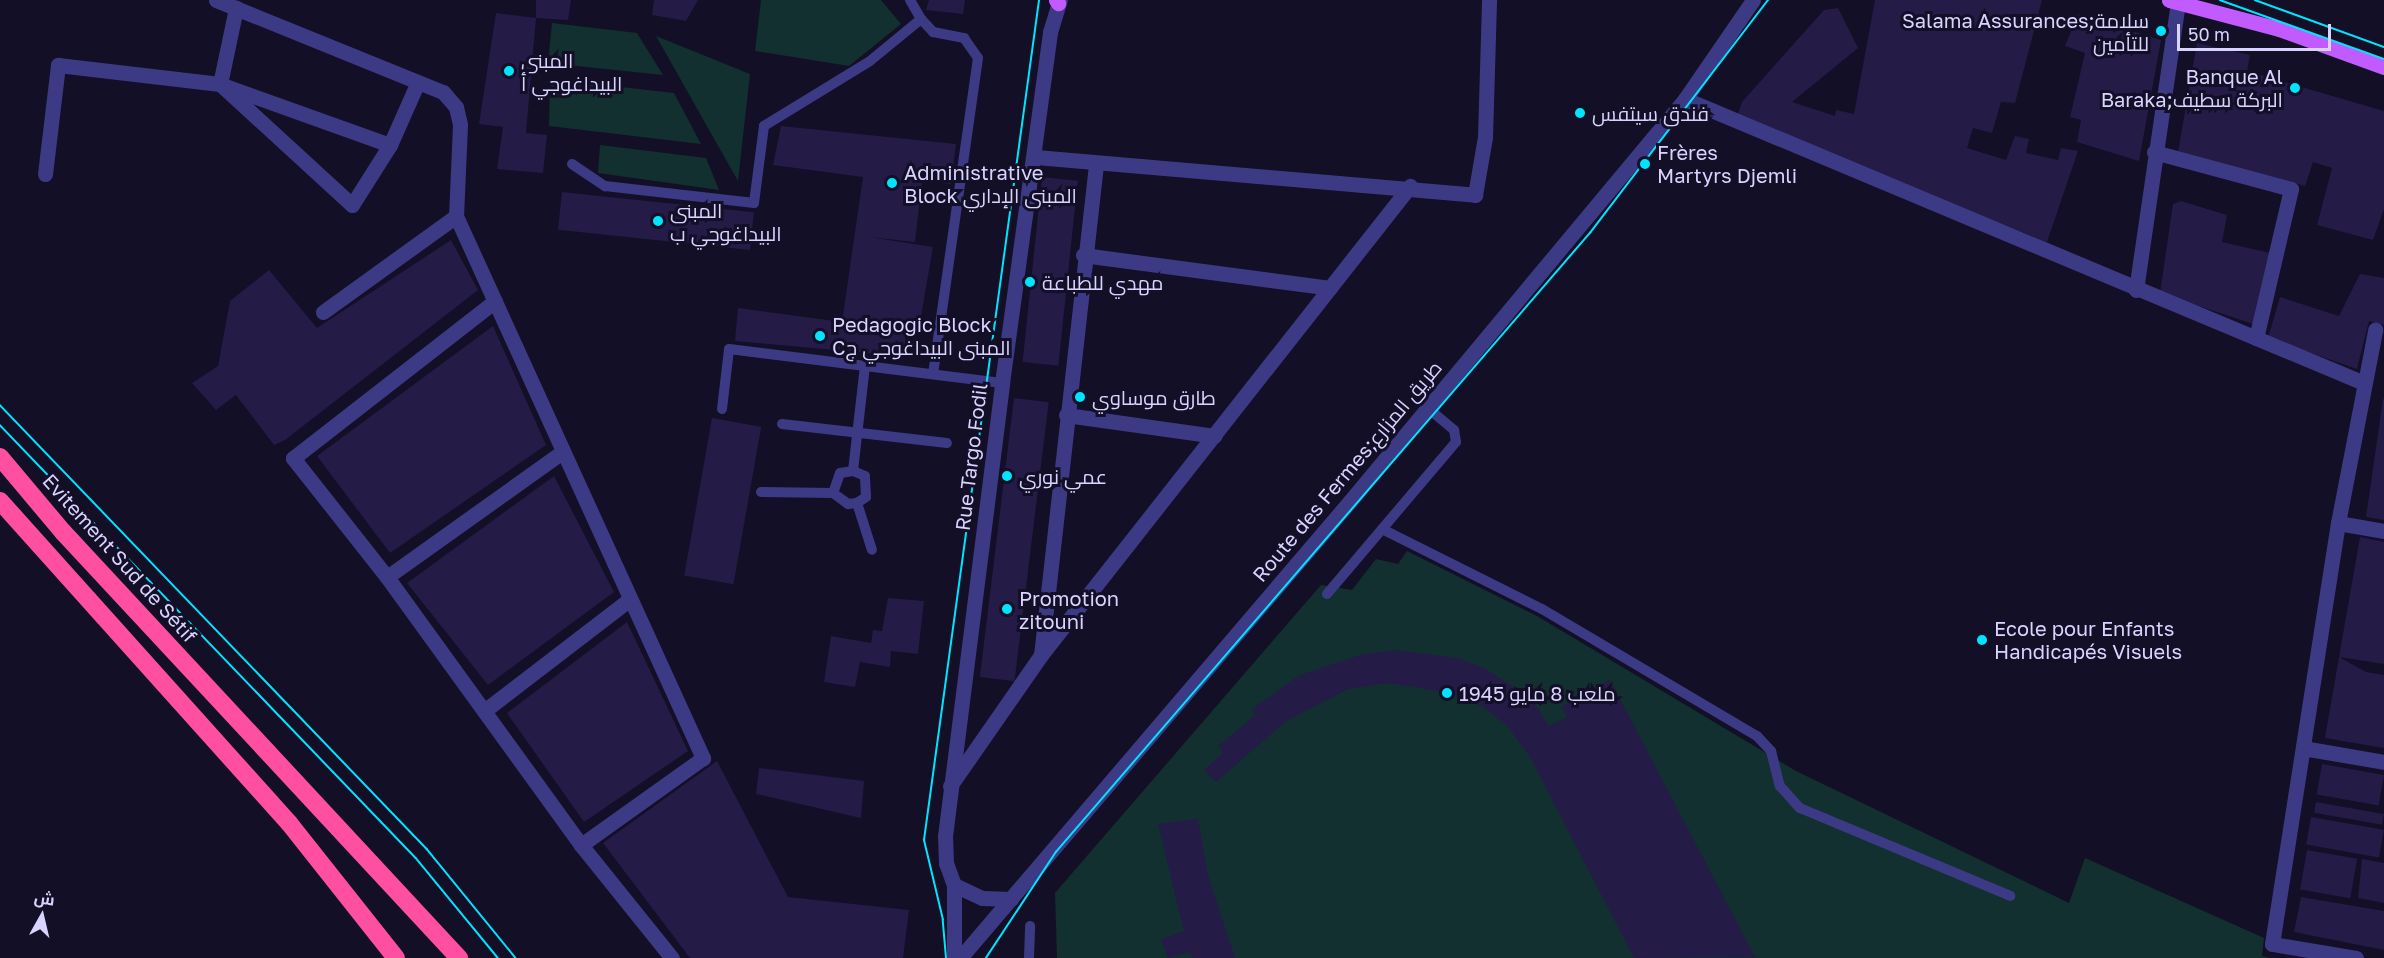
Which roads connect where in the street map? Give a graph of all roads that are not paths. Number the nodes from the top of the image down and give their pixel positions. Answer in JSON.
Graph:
{"nodes":[{"id":1,"x":216,"y":0,"type":"edge"},
{"id":2,"x":910,"y":0,"type":"edge"},
{"id":3,"x":1489,"y":0,"type":"edge"},
{"id":4,"x":1753,"y":0,"type":"edge"},
{"id":5,"x":1058,"y":1,"type":"edge"},
{"id":6,"x":2174,"y":1,"type":"edge"},
{"id":7,"x":236,"y":8,"type":"junction"},
{"id":8,"x":921,"y":19,"type":"junction"},
{"id":9,"x":2384,"y":67,"type":"edge"},
{"id":10,"x":220,"y":84,"type":"junction"},
{"id":11,"x":417,"y":84,"type":"junction"},
{"id":12,"x":1685,"y":99,"type":"junction"},
{"id":13,"x":390,"y":145,"type":"junction"},
{"id":14,"x":2154,"y":152,"type":"junction"},
{"id":15,"x":1036,"y":157,"type":"junction"},
{"id":16,"x":572,"y":164,"type":"dead end"},
{"id":17,"x":1096,"y":164,"type":"junction"},
{"id":18,"x":45,"y":174,"type":"dead end"},
{"id":19,"x":1410,"y":186,"type":"junction"},
{"id":20,"x":456,"y":216,"type":"junction"},
{"id":21,"x":1083,"y":255,"type":"junction"},
{"id":22,"x":1330,"y":288,"type":"junction"},
{"id":23,"x":2136,"y":290,"type":"junction"},
{"id":24,"x":495,"y":301,"type":"junction"},
{"id":25,"x":323,"y":312,"type":"dead end"},
{"id":26,"x":2375,"y":330,"type":"dead end"},
{"id":27,"x":2256,"y":338,"type":"junction"},
{"id":28,"x":865,"y":365,"type":"junction"},
{"id":29,"x":933,"y":374,"type":"junction"},
{"id":30,"x":1002,"y":383,"type":"junction"},
{"id":31,"x":2364,"y":383,"type":"junction"},
{"id":32,"x":1428,"y":408,"type":"junction"},
{"id":33,"x":722,"y":409,"type":"dead end"},
{"id":34,"x":1066,"y":415,"type":"junction"},
{"id":35,"x":782,"y":424,"type":"dead end"},
{"id":36,"x":858,"y":433,"type":"junction"},
{"id":37,"x":1215,"y":436,"type":"junction"},
{"id":38,"x":947,"y":443,"type":"dead end"},
{"id":39,"x":562,"y":452,"type":"junction"},
{"id":40,"x":0,"y":457,"type":"edge"},
{"id":41,"x":853,"y":471,"type":"junction"},
{"id":42,"x":760,"y":492,"type":"dead end"},
{"id":43,"x":833,"y":493,"type":"junction"},
{"id":44,"x":0,"y":501,"type":"edge"},
{"id":45,"x":857,"y":503,"type":"junction"},
{"id":46,"x":2338,"y":523,"type":"junction"},
{"id":47,"x":1382,"y":529,"type":"junction"},
{"id":48,"x":2384,"y":531,"type":"edge"},
{"id":49,"x":872,"y":550,"type":"dead end"},
{"id":50,"x":387,"y":577,"type":"junction"},
{"id":51,"x":1327,"y":594,"type":"dead end"},
{"id":52,"x":630,"y":599,"type":"junction"},
{"id":53,"x":1041,"y":655,"type":"junction"},
{"id":54,"x":484,"y":711,"type":"junction"},
{"id":55,"x":2303,"y":748,"type":"junction"},
{"id":56,"x":2384,"y":762,"type":"edge"},
{"id":57,"x":949,"y":788,"type":"junction"},
{"id":58,"x":581,"y":845,"type":"junction"},
{"id":59,"x":954,"y":885,"type":"junction"},
{"id":60,"x":2010,"y":896,"type":"dead end"},
{"id":61,"x":1011,"y":899,"type":"junction"},
{"id":62,"x":1030,"y":926,"type":"dead end"},
{"id":63,"x":396,"y":958,"type":"edge"},
{"id":64,"x":459,"y":958,"type":"edge"},
{"id":65,"x":672,"y":958,"type":"edge"},
{"id":66,"x":954,"y":958,"type":"edge"},
{"id":67,"x":960,"y":958,"type":"edge"},
{"id":68,"x":1029,"y":958,"type":"edge"},
{"id":69,"x":2356,"y":958,"type":"edge"}],
"edges":[{"from":1,"to":7,"type":"street"},
{"from":2,"to":8,"type":"lane"},
{"from":3,"to":19,"type":"street"},
{"from":4,"to":12,"type":"street","name":"Route des Fermes;طريق المزارع"},
{"from":5,"to":15,"type":"street","name":"Rue Targo Fodil"},
{"from":6,"to":9,"type":"main road"},
{"from":6,"to":14,"type":"street"},
{"from":7,"to":10,"type":"street"},
{"from":7,"to":11,"type":"street"},
{"from":8,"to":16,"type":"lane"},
{"from":8,"to":29,"type":"lane"},
{"from":10,"to":13,"type":"street"},
{"from":10,"to":13,"type":"street"},
{"from":10,"to":18,"type":"street"},
{"from":11,"to":13,"type":"street"},
{"from":11,"to":20,"type":"street"},
{"from":12,"to":23,"type":"street"},
{"from":12,"to":32,"type":"street","name":"Route des Fermes;طريق المزارع"},
{"from":14,"to":23,"type":"street"},
{"from":14,"to":27,"type":"street"},
{"from":15,"to":17,"type":"street"},
{"from":15,"to":30,"type":"street","name":"Rue Targo Fodil"},
{"from":17,"to":19,"type":"street"},
{"from":17,"to":21,"type":"street"},
{"from":19,"to":22,"type":"street"},
{"from":20,"to":24,"type":"street"},
{"from":20,"to":25,"type":"street"},
{"from":21,"to":22,"type":"street"},
{"from":21,"to":34,"type":"street"},
{"from":22,"to":37,"type":"street"},
{"from":23,"to":27,"type":"street"},
{"from":24,"to":39,"type":"street"},
{"from":24,"to":50,"type":"street"},
{"from":26,"to":31,"type":"street"},
{"from":27,"to":31,"type":"street"},
{"from":28,"to":29,"type":"lane"},
{"from":28,"to":33,"type":"lane"},
{"from":28,"to":36,"type":"lane"},
{"from":29,"to":30,"type":"lane"},
{"from":30,"to":57,"type":"street","name":"Rue Targo Fodil"},
{"from":31,"to":46,"type":"street"},
{"from":32,"to":47,"type":"lane"},
{"from":32,"to":61,"type":"street","name":"Route des Fermes;طريق المزارع"},
{"from":34,"to":37,"type":"street"},
{"from":34,"to":53,"type":"street"},
{"from":35,"to":36,"type":"lane"},
{"from":36,"to":38,"type":"lane"},
{"from":36,"to":41,"type":"lane"},
{"from":37,"to":53,"type":"street"},
{"from":39,"to":50,"type":"street"},
{"from":39,"to":52,"type":"street"},
{"from":40,"to":64,"type":"highway","name":"Evitement Sud de Sétif"},
{"from":41,"to":43,"type":"lane"},
{"from":41,"to":45,"type":"lane"},
{"from":42,"to":43,"type":"lane"},
{"from":43,"to":45,"type":"lane"},
{"from":44,"to":63,"type":"highway"},
{"from":45,"to":49,"type":"lane"},
{"from":46,"to":48,"type":"street"},
{"from":46,"to":55,"type":"street"},
{"from":47,"to":51,"type":"lane"},
{"from":47,"to":60,"type":"lane"},
{"from":50,"to":54,"type":"street"},
{"from":52,"to":54,"type":"street"},
{"from":52,"to":58,"type":"street"},
{"from":53,"to":57,"type":"street"},
{"from":54,"to":58,"type":"street"},
{"from":55,"to":56,"type":"street"},
{"from":55,"to":69,"type":"street"},
{"from":57,"to":59,"type":"street","name":"Rue Targo Fodil"},
{"from":58,"to":65,"type":"street"},
{"from":59,"to":61,"type":"street"},
{"from":59,"to":66,"type":"street","name":"Rue Targo Fodil"},
{"from":61,"to":67,"type":"street","name":"Route des Fermes;طريق المزارع"},
{"from":62,"to":68,"type":"lane"}]}
